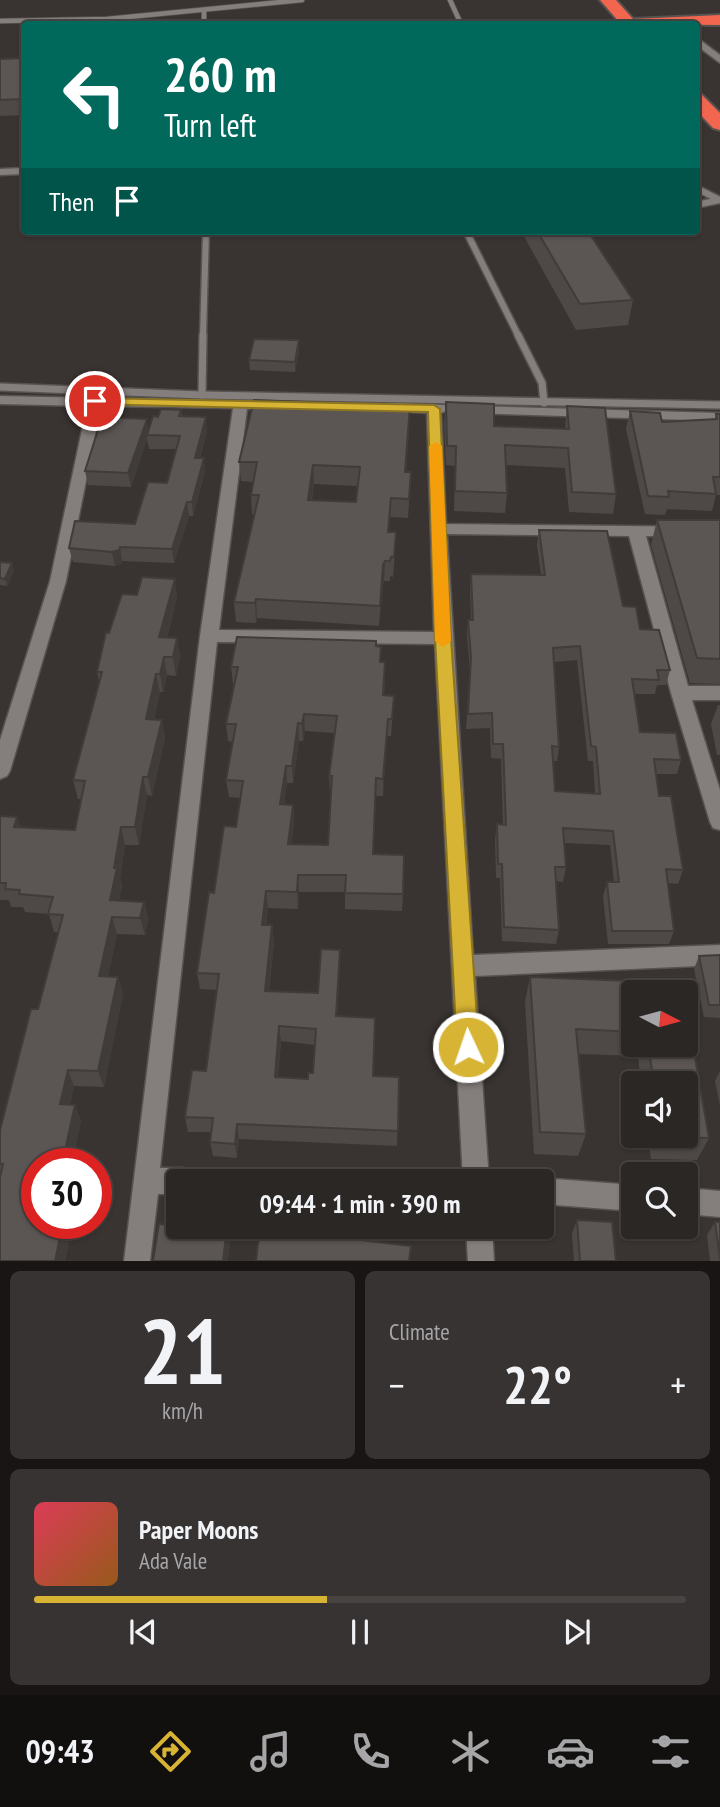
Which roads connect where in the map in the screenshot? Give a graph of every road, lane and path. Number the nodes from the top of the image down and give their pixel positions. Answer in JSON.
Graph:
{"nodes":[{"id":1,"x":302,"y":0,"type":"edge"},
{"id":2,"x":450,"y":0,"type":"edge"},
{"id":3,"x":608,"y":0,"type":"edge"},
{"id":4,"x":638,"y":9,"type":"edge"},
{"id":5,"x":204,"y":10,"type":"junction"},
{"id":6,"x":115,"y":21,"type":"edge"},
{"id":7,"x":204,"y":21,"type":"edge"},
{"id":8,"x":460,"y":21,"type":"edge"},
{"id":9,"x":626,"y":21,"type":"edge"},
{"id":10,"x":678,"y":21,"type":"edge"},
{"id":11,"x":0,"y":22,"type":"edge"},
{"id":12,"x":21,"y":22,"type":"edge"},
{"id":13,"x":704,"y":29,"type":"edge"},
{"id":14,"x":720,"y":60,"type":"edge"},
{"id":15,"x":703,"y":101,"type":"edge"},
{"id":16,"x":720,"y":124,"type":"edge"},
{"id":17,"x":21,"y":171,"type":"edge"},
{"id":18,"x":0,"y":172,"type":"edge"},
{"id":19,"x":700,"y":190,"type":"edge"},
{"id":20,"x":700,"y":204,"type":"edge"},
{"id":21,"x":206,"y":235,"type":"edge"},
{"id":22,"x":469,"y":235,"type":"edge"},
{"id":23,"x":0,"y":387,"type":"edge"},
{"id":24,"x":202,"y":395,"type":"junction"},
{"id":25,"x":0,"y":400,"type":"edge"},
{"id":26,"x":95,"y":401,"type":"junction"},
{"id":27,"x":544,"y":403,"type":"junction"},
{"id":28,"x":241,"y":404,"type":"junction"},
{"id":29,"x":720,"y":405,"type":"edge"},
{"id":30,"x":434,"y":409,"type":"junction"},
{"id":31,"x":720,"y":417,"type":"edge"},
{"id":32,"x":439,"y":529,"type":"junction"},
{"id":33,"x":636,"y":531,"type":"junction"},
{"id":34,"x":720,"y":532,"type":"edge"},
{"id":35,"x":209,"y":636,"type":"junction"},
{"id":36,"x":443,"y":638,"type":"junction"},
{"id":37,"x":680,"y":693,"type":"junction"},
{"id":38,"x":720,"y":693,"type":"edge"},
{"id":39,"x":0,"y":771,"type":"edge"},
{"id":40,"x":720,"y":822,"type":"edge"},
{"id":41,"x":720,"y":955,"type":"edge"},
{"id":42,"x":463,"y":966,"type":"junction"},
{"id":43,"x":474,"y":1169,"type":"edge"},
{"id":44,"x":148,"y":1181,"type":"junction"},
{"id":45,"x":166,"y":1181,"type":"edge"},
{"id":46,"x":554,"y":1192,"type":"edge"},
{"id":47,"x":621,"y":1197,"type":"edge"},
{"id":48,"x":698,"y":1202,"type":"edge"},
{"id":49,"x":720,"y":1204,"type":"edge"},
{"id":50,"x":480,"y":1239,"type":"edge"},
{"id":51,"x":137,"y":1261,"type":"edge"},
{"id":52,"x":481,"y":1261,"type":"edge"}],
"edges":[{"from":1,"to":5,"type":"lane"},
{"from":2,"to":8,"type":"lane"},
{"from":3,"to":9,"type":"highway"},
{"from":4,"to":10,"type":"highway"},
{"from":5,"to":6,"type":"lane"},
{"from":5,"to":7,"type":"lane"},
{"from":11,"to":12,"type":"lane"},
{"from":13,"to":14,"type":"street"},
{"from":15,"to":16,"type":"highway"},
{"from":17,"to":18,"type":"lane"},
{"from":19,"to":20,"type":"lane"},
{"from":21,"to":24,"type":"lane"},
{"from":22,"to":27,"type":"lane"},
{"from":23,"to":24,"type":"lane"},
{"from":24,"to":27,"type":"lane"},
{"from":25,"to":26,"type":"street"},
{"from":26,"to":28,"type":"street"},
{"from":26,"to":39,"type":"street"},
{"from":27,"to":29,"type":"lane"},
{"from":28,"to":30,"type":"street"},
{"from":28,"to":35,"type":"street"},
{"from":30,"to":31,"type":"street"},
{"from":30,"to":32,"type":"street"},
{"from":32,"to":33,"type":"street"},
{"from":32,"to":36,"type":"street"},
{"from":33,"to":34,"type":"street"},
{"from":33,"to":37,"type":"street"},
{"from":35,"to":36,"type":"street"},
{"from":35,"to":44,"type":"street"},
{"from":36,"to":42,"type":"street"},
{"from":37,"to":38,"type":"street"},
{"from":37,"to":40,"type":"street"},
{"from":41,"to":42,"type":"street"},
{"from":42,"to":43,"type":"street"},
{"from":44,"to":45,"type":"street"},
{"from":44,"to":51,"type":"street"},
{"from":46,"to":47,"type":"street"},
{"from":48,"to":49,"type":"street"},
{"from":50,"to":52,"type":"street"}]}
